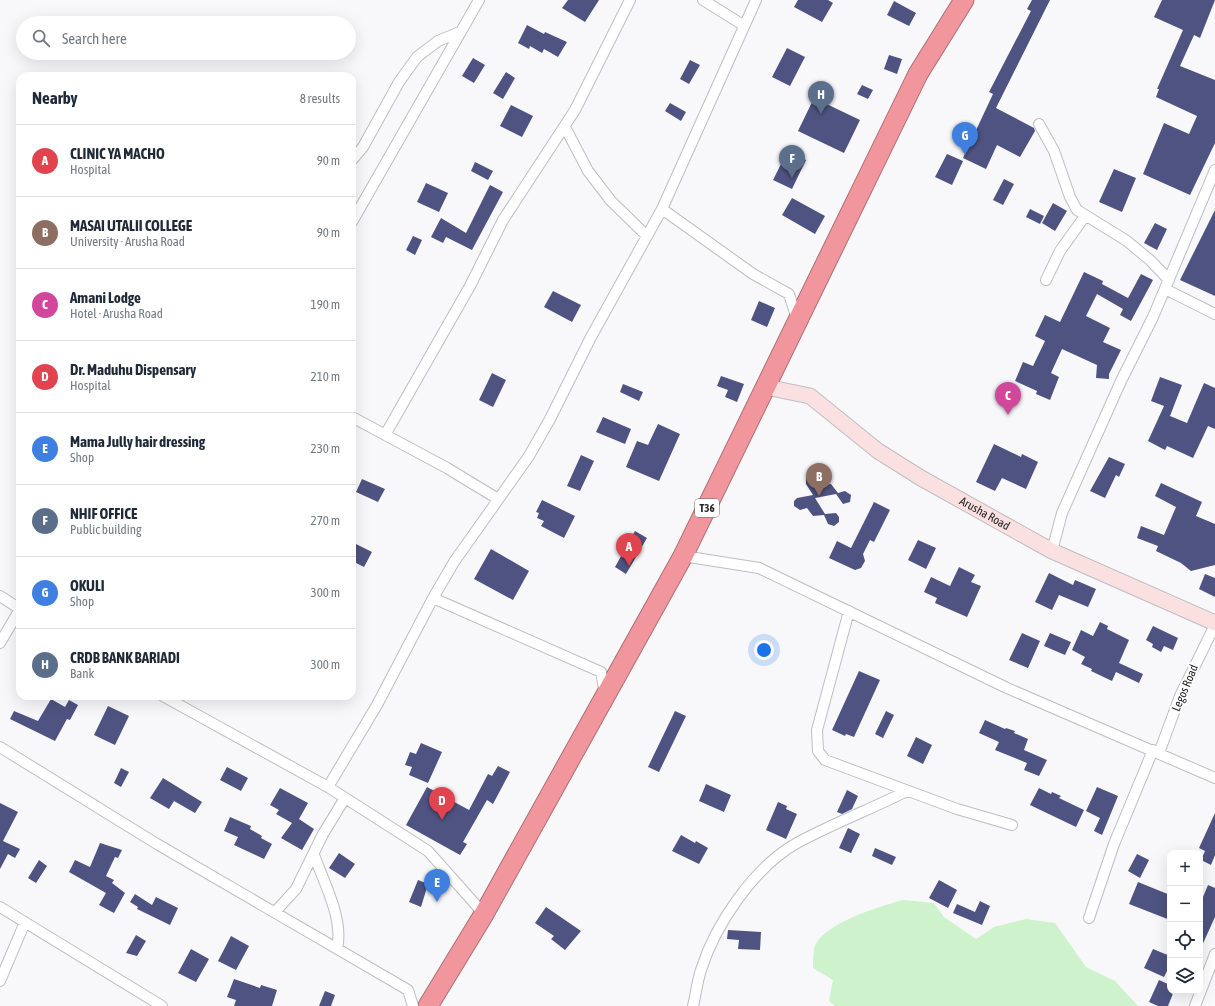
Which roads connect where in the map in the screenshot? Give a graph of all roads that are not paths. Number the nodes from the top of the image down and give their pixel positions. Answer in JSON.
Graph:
{"nodes":[{"id":1,"x":479,"y":0,"type":"edge"},
{"id":2,"x":630,"y":0,"type":"edge"},
{"id":3,"x":703,"y":0,"type":"edge"},
{"id":4,"x":756,"y":0,"type":"edge"},
{"id":5,"x":964,"y":0,"type":"edge"},
{"id":6,"x":743,"y":25,"type":"junction"},
{"id":7,"x":460,"y":32,"type":"junction"},
{"id":8,"x":1040,"y":124,"type":"dead end"},
{"id":9,"x":565,"y":127,"type":"junction"},
{"id":10,"x":356,"y":155,"type":"edge"},
{"id":11,"x":1215,"y":170,"type":"edge"},
{"id":12,"x":1211,"y":187,"type":"edge"},
{"id":13,"x":662,"y":209,"type":"junction"},
{"id":14,"x":356,"y":215,"type":"edge"},
{"id":15,"x":1085,"y":216,"type":"junction"},
{"id":16,"x":647,"y":236,"type":"junction"},
{"id":17,"x":1046,"y":280,"type":"dead end"},
{"id":18,"x":1167,"y":285,"type":"junction"},
{"id":19,"x":1215,"y":314,"type":"edge"},
{"id":20,"x":798,"y":324,"type":"junction"},
{"id":21,"x":766,"y":387,"type":"junction"},
{"id":22,"x":356,"y":419,"type":"edge"},
{"id":23,"x":385,"y":435,"type":"junction"},
{"id":24,"x":498,"y":499,"type":"junction"},
{"id":25,"x":1052,"y":551,"type":"junction"},
{"id":26,"x":683,"y":556,"type":"junction"},
{"id":27,"x":0,"y":596,"type":"edge"},
{"id":28,"x":433,"y":598,"type":"junction"},
{"id":29,"x":16,"y":606,"type":"edge"},
{"id":30,"x":849,"y":611,"type":"junction"},
{"id":31,"x":16,"y":616,"type":"edge"},
{"id":32,"x":1215,"y":624,"type":"edge"},
{"id":33,"x":0,"y":642,"type":"edge"},
{"id":34,"x":605,"y":698,"type":"junction"},
{"id":35,"x":171,"y":700,"type":"edge"},
{"id":36,"x":0,"y":747,"type":"edge"},
{"id":37,"x":1156,"y":751,"type":"junction"},
{"id":38,"x":1215,"y":778,"type":"edge"},
{"id":39,"x":328,"y":787,"type":"junction"},
{"id":40,"x":907,"y":791,"type":"junction"},
{"id":41,"x":345,"y":798,"type":"junction"},
{"id":42,"x":1012,"y":825,"type":"dead end"},
{"id":43,"x":314,"y":854,"type":"junction"},
{"id":44,"x":0,"y":907,"type":"edge"},
{"id":45,"x":274,"y":912,"type":"junction"},
{"id":46,"x":484,"y":914,"type":"junction"},
{"id":47,"x":1089,"y":918,"type":"dead end"},
{"id":48,"x":25,"y":922,"type":"junction"},
{"id":49,"x":338,"y":949,"type":"junction"},
{"id":50,"x":1215,"y":954,"type":"edge"},
{"id":51,"x":0,"y":981,"type":"edge"},
{"id":52,"x":162,"y":1006,"type":"edge"},
{"id":53,"x":413,"y":1006,"type":"edge"},
{"id":54,"x":428,"y":1006,"type":"edge"},
{"id":55,"x":693,"y":1006,"type":"edge"},
{"id":56,"x":1195,"y":1006,"type":"edge"}],
"edges":[{"from":1,"to":7,"type":"street"},
{"from":2,"to":9,"type":"street"},
{"from":3,"to":6,"type":"street"},
{"from":4,"to":6,"type":"street"},
{"from":5,"to":20,"type":"highway","number":"T36"},
{"from":6,"to":13,"type":"street"},
{"from":7,"to":10,"type":"street"},
{"from":7,"to":14,"type":"street"},
{"from":8,"to":15,"type":"street"},
{"from":9,"to":16,"type":"street"},
{"from":9,"to":23,"type":"street"},
{"from":11,"to":12,"type":"street"},
{"from":12,"to":18,"type":"street"},
{"from":13,"to":16,"type":"street"},
{"from":13,"to":20,"type":"street"},
{"from":15,"to":17,"type":"street"},
{"from":15,"to":18,"type":"street"},
{"from":16,"to":24,"type":"street"},
{"from":18,"to":19,"type":"street"},
{"from":18,"to":25,"type":"street"},
{"from":20,"to":21,"type":"highway","number":"T36"},
{"from":21,"to":25,"type":"main road","name":"Arusha Road"},
{"from":21,"to":26,"type":"highway","number":"T36"},
{"from":22,"to":23,"type":"street"},
{"from":23,"to":24,"type":"street"},
{"from":24,"to":28,"type":"street"},
{"from":25,"to":32,"type":"main road","name":"Arusha Road"},
{"from":26,"to":30,"type":"street"},
{"from":26,"to":34,"type":"highway","number":"T36"},
{"from":27,"to":29,"type":"street"},
{"from":28,"to":34,"type":"street"},
{"from":28,"to":39,"type":"street"},
{"from":30,"to":37,"type":"street"},
{"from":30,"to":40,"type":"street"},
{"from":31,"to":33,"type":"street"},
{"from":32,"to":37,"type":"street","name":"Legos Road"},
{"from":34,"to":46,"type":"highway","number":"T36"},
{"from":35,"to":39,"type":"street"},
{"from":36,"to":45,"type":"street"},
{"from":37,"to":38,"type":"street"},
{"from":37,"to":47,"type":"street","name":"Legos Road"},
{"from":39,"to":41,"type":"street"},
{"from":40,"to":42,"type":"street"},
{"from":40,"to":55,"type":"street"},
{"from":41,"to":43,"type":"street"},
{"from":41,"to":46,"type":"street"},
{"from":43,"to":45,"type":"street"},
{"from":43,"to":49,"type":"street"},
{"from":44,"to":48,"type":"street"},
{"from":45,"to":49,"type":"street"},
{"from":46,"to":54,"type":"highway","number":"T36"},
{"from":48,"to":51,"type":"street"},
{"from":48,"to":52,"type":"street"},
{"from":49,"to":53,"type":"street"},
{"from":50,"to":56,"type":"street"}]}
